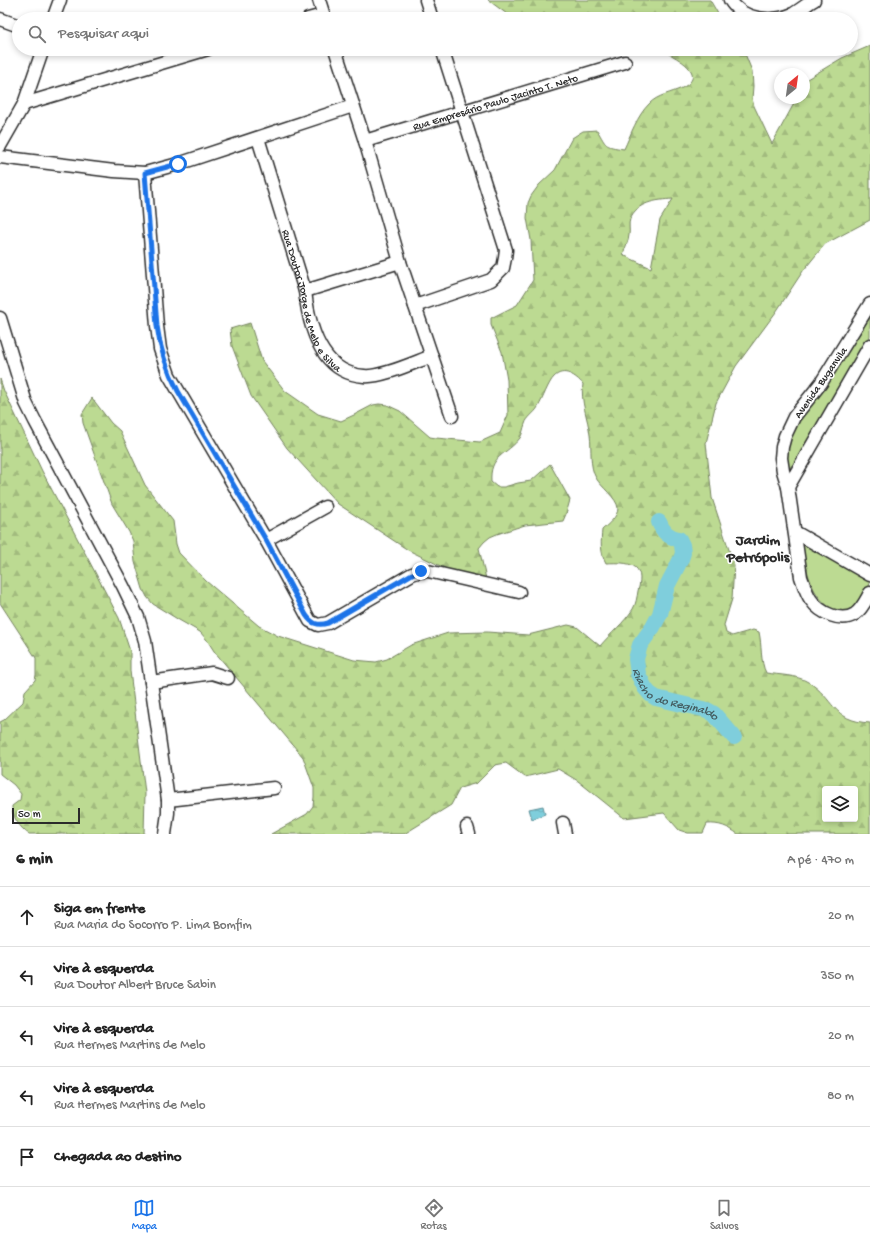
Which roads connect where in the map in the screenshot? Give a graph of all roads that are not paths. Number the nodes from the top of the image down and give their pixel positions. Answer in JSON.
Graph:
{"nodes":[{"id":1,"x":60,"y":0,"type":"edge"},
{"id":2,"x":319,"y":0,"type":"edge"},
{"id":3,"x":426,"y":0,"type":"edge"},
{"id":4,"x":730,"y":0,"type":"edge"},
{"id":5,"x":814,"y":0,"type":"edge"},
{"id":6,"x":56,"y":12,"type":"edge"},
{"id":7,"x":323,"y":12,"type":"edge"},
{"id":8,"x":430,"y":12,"type":"edge"},
{"id":9,"x":742,"y":12,"type":"edge"},
{"id":10,"x":796,"y":12,"type":"edge"},
{"id":11,"x":0,"y":19,"type":"edge"},
{"id":12,"x":12,"y":23,"type":"edge"},
{"id":13,"x":40,"y":56,"type":"edge"},
{"id":14,"x":185,"y":56,"type":"edge"},
{"id":15,"x":337,"y":56,"type":"edge"},
{"id":16,"x":444,"y":56,"type":"edge"},
{"id":17,"x":625,"y":62,"type":"dead end"},
{"id":18,"x":24,"y":104,"type":"junction"},
{"id":19,"x":353,"y":106,"type":"junction"},
{"id":20,"x":462,"y":113,"type":"junction"},
{"id":21,"x":5,"y":126,"type":"edge"},
{"id":22,"x":258,"y":138,"type":"junction"},
{"id":23,"x":365,"y":141,"type":"junction"},
{"id":24,"x":0,"y":146,"type":"edge"},
{"id":25,"x":0,"y":157,"type":"edge"},
{"id":26,"x":145,"y":173,"type":"junction"},
{"id":27,"x":400,"y":262,"type":"junction"},
{"id":28,"x":305,"y":291,"type":"junction"},
{"id":29,"x":870,"y":304,"type":"edge"},
{"id":30,"x":415,"y":306,"type":"junction"},
{"id":31,"x":0,"y":318,"type":"edge"},
{"id":32,"x":870,"y":345,"type":"edge"},
{"id":33,"x":432,"y":356,"type":"junction"},
{"id":34,"x":452,"y":416,"type":"dead end"},
{"id":35,"x":788,"y":487,"type":"junction"},
{"id":36,"x":326,"y":507,"type":"dead end"},
{"id":37,"x":795,"y":532,"type":"junction"},
{"id":38,"x":266,"y":540,"type":"junction"},
{"id":39,"x":870,"y":575,"type":"edge"},
{"id":40,"x":519,"y":592,"type":"dead end"},
{"id":41,"x":870,"y":593,"type":"edge"},
{"id":42,"x":228,"y":678,"type":"dead end"},
{"id":43,"x":151,"y":682,"type":"junction"},
{"id":44,"x":274,"y":788,"type":"dead end"},
{"id":45,"x":168,"y":800,"type":"junction"},
{"id":46,"x":165,"y":834,"type":"edge"}],
"edges":[{"from":1,"to":6,"type":"street"},
{"from":2,"to":7,"type":"street"},
{"from":3,"to":8,"type":"street"},
{"from":4,"to":9,"type":"street"},
{"from":5,"to":10,"type":"street"},
{"from":11,"to":12,"type":"street"},
{"from":13,"to":18,"type":"street"},
{"from":14,"to":18,"type":"street"},
{"from":15,"to":19,"type":"street"},
{"from":16,"to":20,"type":"street"},
{"from":17,"to":20,"type":"street","name":"Rua Empresário Paulo Jacinto T. Neto"},
{"from":18,"to":21,"type":"street"},
{"from":19,"to":22,"type":"street"},
{"from":19,"to":23,"type":"street"},
{"from":20,"to":23,"type":"street","name":"Rua Empresário Paulo Jacinto T. Neto"},
{"from":20,"to":30,"type":"street"},
{"from":21,"to":24,"type":"street"},
{"from":22,"to":26,"type":"street"},
{"from":22,"to":28,"type":"street","name":"Rua Doutor Jorge de Melo e Silva"},
{"from":23,"to":27,"type":"street"},
{"from":25,"to":26,"type":"street"},
{"from":26,"to":38,"type":"street"},
{"from":27,"to":28,"type":"street"},
{"from":27,"to":30,"type":"street"},
{"from":28,"to":33,"type":"street","name":"Rua Doutor Jorge de Melo e Silva"},
{"from":29,"to":35,"type":"street","name":"Avenida Buganvila"},
{"from":30,"to":33,"type":"street"},
{"from":31,"to":43,"type":"street"},
{"from":32,"to":35,"type":"street","name":"Avenida Buganvila"},
{"from":33,"to":34,"type":"street"},
{"from":35,"to":37,"type":"street","name":"Avenida Buganvila"},
{"from":36,"to":38,"type":"street"},
{"from":37,"to":39,"type":"street"},
{"from":37,"to":41,"type":"street","name":"Avenida Buganvila"},
{"from":38,"to":40,"type":"street"},
{"from":42,"to":43,"type":"street"},
{"from":43,"to":45,"type":"street"},
{"from":44,"to":45,"type":"street"},
{"from":45,"to":46,"type":"street"}]}
